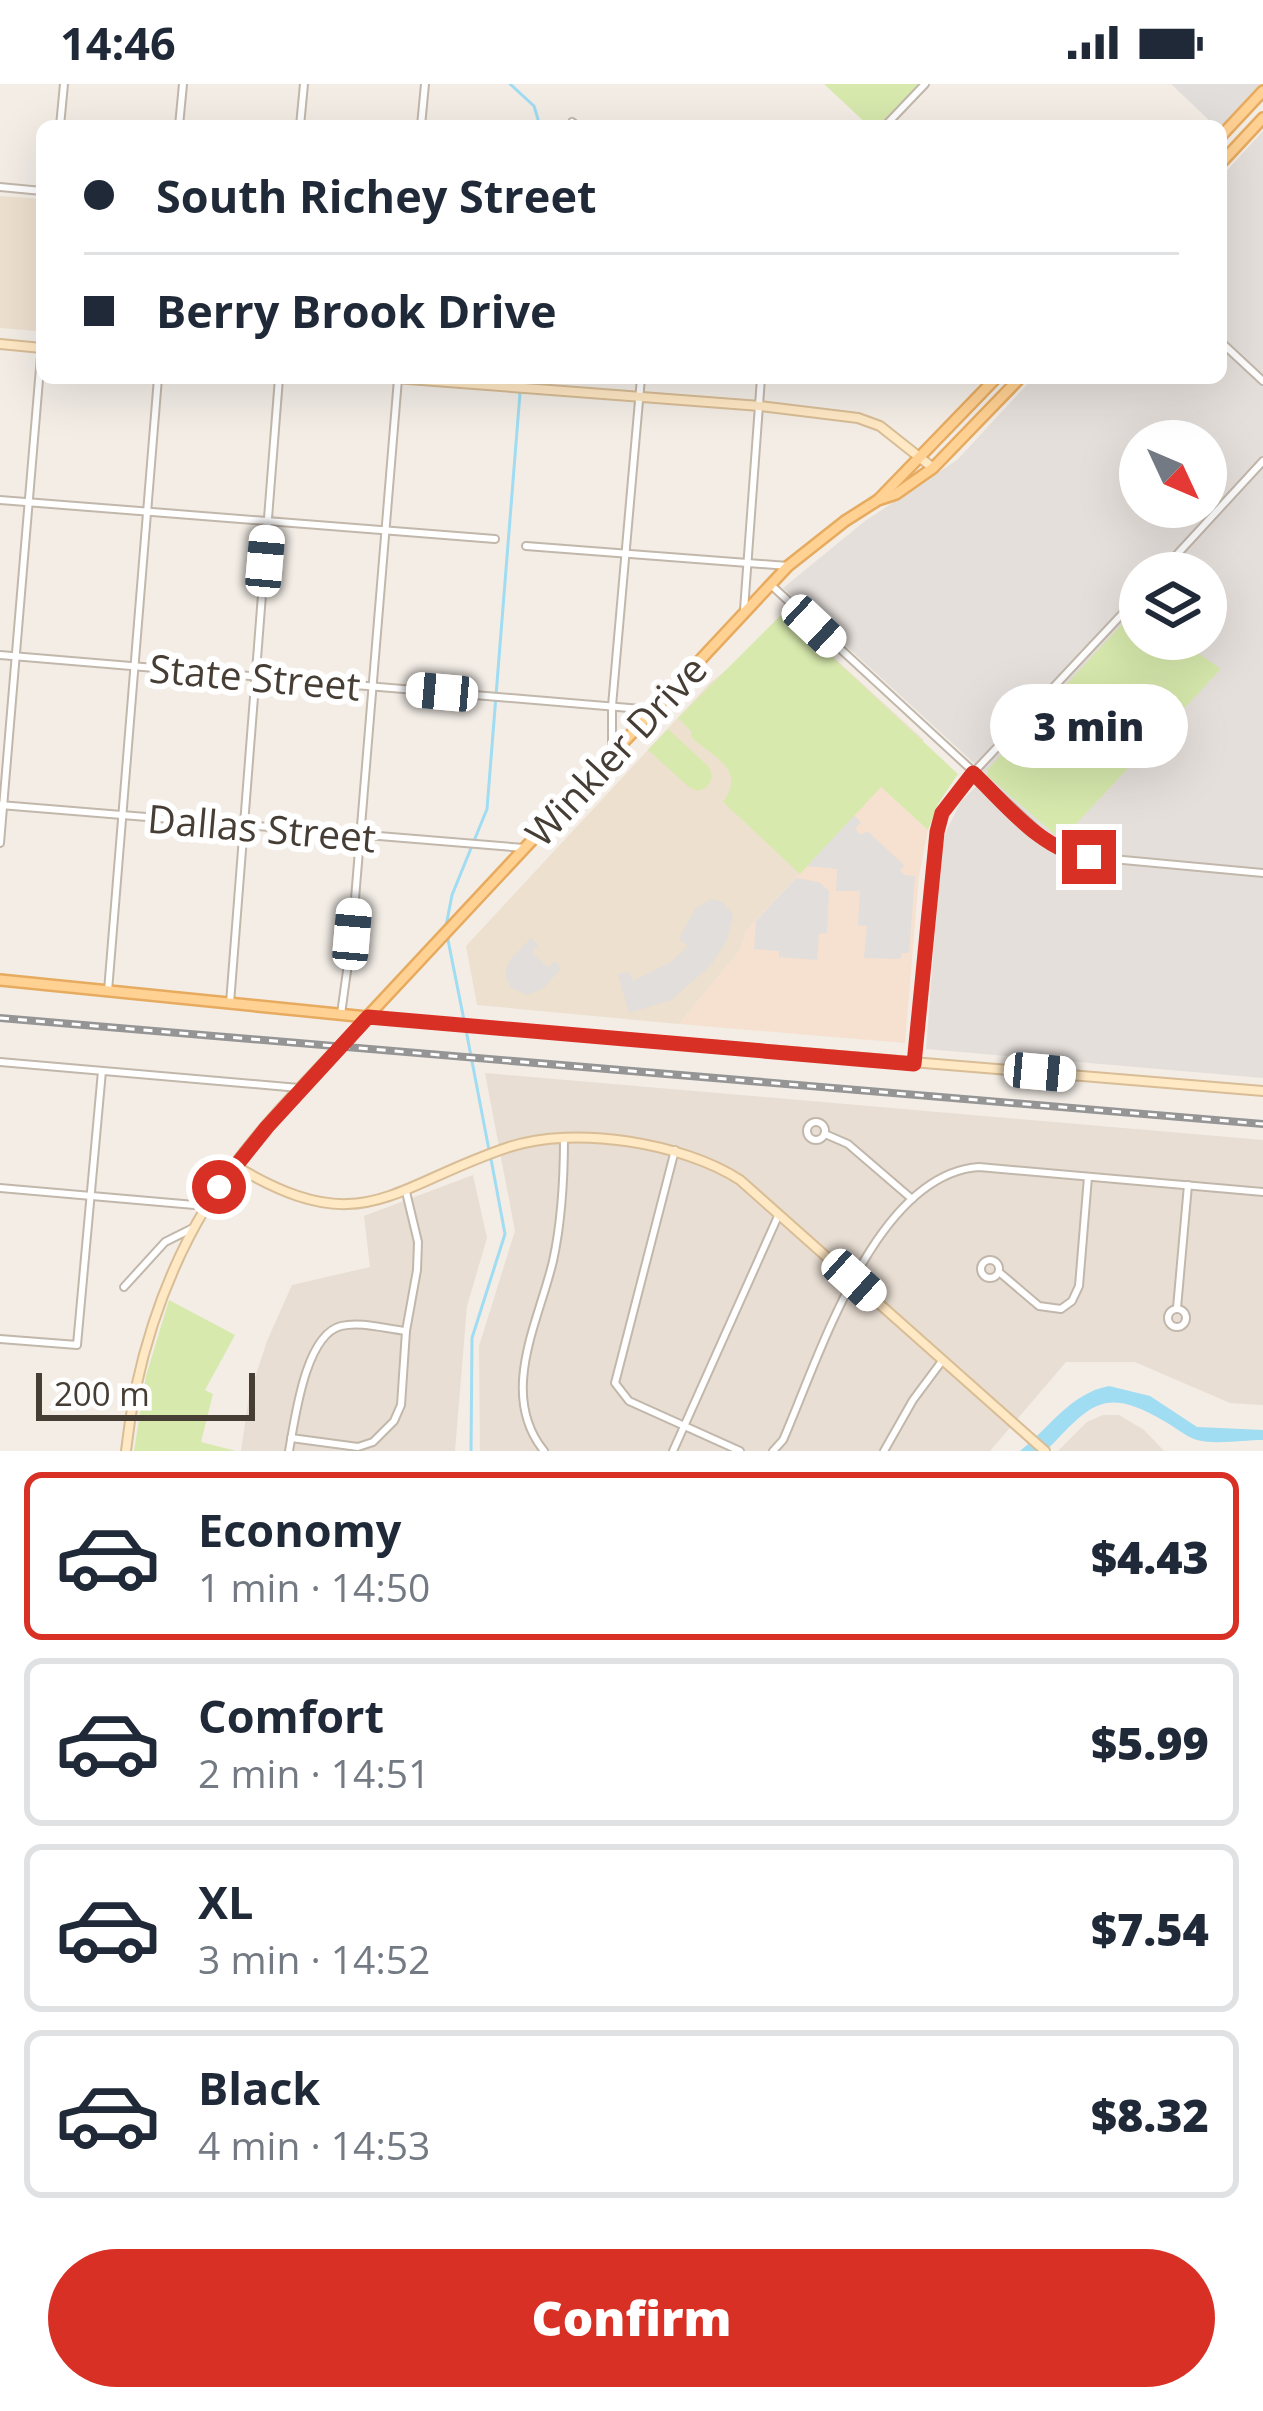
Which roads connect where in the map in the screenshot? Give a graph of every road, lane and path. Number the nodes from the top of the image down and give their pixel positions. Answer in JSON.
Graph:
{"nodes":[{"id":1,"x":64,"y":84,"type":"edge"},
{"id":2,"x":183,"y":84,"type":"edge"},
{"id":3,"x":304,"y":84,"type":"edge"},
{"id":4,"x":425,"y":84,"type":"edge"},
{"id":5,"x":925,"y":84,"type":"edge"},
{"id":6,"x":1263,"y":91,"type":"edge"},
{"id":7,"x":1263,"y":118,"type":"edge"},
{"id":8,"x":61,"y":120,"type":"edge"},
{"id":9,"x":180,"y":120,"type":"edge"},
{"id":10,"x":301,"y":120,"type":"edge"},
{"id":11,"x":422,"y":120,"type":"edge"},
{"id":12,"x":891,"y":120,"type":"edge"},
{"id":13,"x":1227,"y":130,"type":"edge"},
{"id":14,"x":1227,"y":157,"type":"edge"},
{"id":15,"x":0,"y":187,"type":"edge"},
{"id":16,"x":36,"y":190,"type":"edge"},
{"id":17,"x":0,"y":344,"type":"edge"},
{"id":18,"x":36,"y":346,"type":"edge"},
{"id":19,"x":1227,"y":348,"type":"edge"},
{"id":20,"x":1263,"y":381,"type":"edge"},
{"id":21,"x":39,"y":384,"type":"edge"},
{"id":22,"x":158,"y":384,"type":"edge"},
{"id":23,"x":279,"y":384,"type":"edge"},
{"id":24,"x":397,"y":384,"type":"edge"},
{"id":25,"x":473,"y":384,"type":"edge"},
{"id":26,"x":640,"y":384,"type":"edge"},
{"id":27,"x":761,"y":384,"type":"edge"},
{"id":28,"x":990,"y":384,"type":"edge"},
{"id":29,"x":1014,"y":384,"type":"edge"},
{"id":30,"x":639,"y":398,"type":"junction"},
{"id":31,"x":760,"y":406,"type":"junction"},
{"id":32,"x":922,"y":458,"type":"junction"},
{"id":33,"x":1263,"y":461,"type":"edge"},
{"id":34,"x":933,"y":468,"type":"junction"},
{"id":35,"x":0,"y":500,"type":"edge"},
{"id":36,"x":878,"y":500,"type":"junction"},
{"id":37,"x":30,"y":503,"type":"junction"},
{"id":38,"x":147,"y":513,"type":"junction"},
{"id":39,"x":268,"y":523,"type":"junction"},
{"id":40,"x":385,"y":532,"type":"junction"},
{"id":41,"x":496,"y":538,"type":"dead end"},
{"id":42,"x":526,"y":546,"type":"dead end"},
{"id":43,"x":626,"y":552,"type":"junction"},
{"id":44,"x":1179,"y":552,"type":"edge"},
{"id":45,"x":746,"y":563,"type":"junction"},
{"id":46,"x":788,"y":566,"type":"junction"},
{"id":47,"x":770,"y":584,"type":"junction"},
{"id":48,"x":744,"y":610,"type":"junction"},
{"id":49,"x":1119,"y":617,"type":"edge"},
{"id":50,"x":0,"y":655,"type":"edge"},
{"id":51,"x":16,"y":656,"type":"junction"},
{"id":52,"x":135,"y":666,"type":"junction"},
{"id":53,"x":256,"y":676,"type":"junction"},
{"id":54,"x":371,"y":686,"type":"junction"},
{"id":55,"x":612,"y":706,"type":"junction"},
{"id":56,"x":653,"y":710,"type":"junction"},
{"id":57,"x":612,"y":755,"type":"junction"},
{"id":58,"x":973,"y":773,"type":"junction"},
{"id":59,"x":2,"y":805,"type":"edge"},
{"id":60,"x":122,"y":815,"type":"junction"},
{"id":61,"x":244,"y":825,"type":"junction"},
{"id":62,"x":357,"y":835,"type":"junction"},
{"id":63,"x":0,"y":843,"type":"edge"},
{"id":64,"x":524,"y":848,"type":"junction"},
{"id":65,"x":1263,"y":873,"type":"edge"},
{"id":66,"x":0,"y":980,"type":"edge"},
{"id":67,"x":108,"y":991,"type":"junction"},
{"id":68,"x":230,"y":1003,"type":"junction"},
{"id":69,"x":341,"y":1014,"type":"junction"},
{"id":70,"x":368,"y":1017,"type":"junction"},
{"id":71,"x":0,"y":1062,"type":"edge"},
{"id":72,"x":914,"y":1064,"type":"junction"},
{"id":73,"x":102,"y":1071,"type":"junction"},
{"id":74,"x":302,"y":1088,"type":"junction"},
{"id":75,"x":1263,"y":1091,"type":"edge"},
{"id":76,"x":826,"y":1134,"type":"dead end"},
{"id":77,"x":564,"y":1138,"type":"junction"},
{"id":78,"x":675,"y":1150,"type":"junction"},
{"id":79,"x":235,"y":1165,"type":"junction"},
{"id":80,"x":1088,"y":1177,"type":"junction"},
{"id":81,"x":1187,"y":1185,"type":"junction"},
{"id":82,"x":0,"y":1188,"type":"edge"},
{"id":83,"x":406,"y":1192,"type":"junction"},
{"id":84,"x":1263,"y":1192,"type":"edge"},
{"id":85,"x":91,"y":1196,"type":"junction"},
{"id":86,"x":912,"y":1199,"type":"junction"},
{"id":87,"x":206,"y":1206,"type":"junction"},
{"id":88,"x":779,"y":1214,"type":"junction"},
{"id":89,"x":195,"y":1227,"type":"junction"},
{"id":90,"x":999,"y":1272,"type":"dead end"},
{"id":91,"x":854,"y":1280,"type":"junction"},
{"id":92,"x":124,"y":1287,"type":"dead end"},
{"id":93,"x":1178,"y":1308,"type":"dead end"},
{"id":94,"x":406,"y":1331,"type":"junction"},
{"id":95,"x":0,"y":1339,"type":"edge"},
{"id":96,"x":942,"y":1361,"type":"junction"},
{"id":97,"x":685,"y":1426,"type":"junction"},
{"id":98,"x":291,"y":1438,"type":"junction"},
{"id":99,"x":126,"y":1451,"type":"edge"},
{"id":100,"x":289,"y":1451,"type":"edge"},
{"id":101,"x":544,"y":1451,"type":"edge"},
{"id":102,"x":673,"y":1451,"type":"edge"},
{"id":103,"x":740,"y":1451,"type":"edge"},
{"id":104,"x":773,"y":1451,"type":"edge"},
{"id":105,"x":884,"y":1451,"type":"edge"},
{"id":106,"x":1045,"y":1451,"type":"edge"}],
"edges":[{"from":1,"to":8,"type":"street"},
{"from":2,"to":9,"type":"street"},
{"from":3,"to":10,"type":"street"},
{"from":4,"to":11,"type":"street"},
{"from":5,"to":12,"type":"street"},
{"from":6,"to":13,"type":"main road"},
{"from":7,"to":14,"type":"main road"},
{"from":15,"to":16,"type":"street"},
{"from":17,"to":18,"type":"street"},
{"from":19,"to":20,"type":"street"},
{"from":21,"to":37,"type":"street"},
{"from":22,"to":38,"type":"street"},
{"from":23,"to":39,"type":"street"},
{"from":24,"to":40,"type":"street"},
{"from":25,"to":30,"type":"street"},
{"from":26,"to":30,"type":"street"},
{"from":27,"to":31,"type":"street"},
{"from":28,"to":32,"type":"main road","name":"Winkler Drive"},
{"from":29,"to":34,"type":"main road","name":"Winkler Drive"},
{"from":30,"to":31,"type":"street"},
{"from":30,"to":43,"type":"street"},
{"from":31,"to":32,"type":"street"},
{"from":31,"to":45,"type":"street"},
{"from":32,"to":34,"type":"street"},
{"from":32,"to":36,"type":"main road","name":"Winkler Drive"},
{"from":33,"to":44,"type":"street"},
{"from":34,"to":36,"type":"main road","name":"Winkler Drive"},
{"from":35,"to":37,"type":"street"},
{"from":36,"to":46,"type":"main road","name":"Winkler Drive"},
{"from":37,"to":38,"type":"street"},
{"from":37,"to":51,"type":"street"},
{"from":38,"to":39,"type":"street"},
{"from":38,"to":52,"type":"street"},
{"from":39,"to":40,"type":"street"},
{"from":39,"to":53,"type":"street"},
{"from":40,"to":41,"type":"street"},
{"from":40,"to":54,"type":"street"},
{"from":42,"to":43,"type":"street"},
{"from":43,"to":45,"type":"street"},
{"from":43,"to":55,"type":"street"},
{"from":45,"to":46,"type":"street"},
{"from":45,"to":48,"type":"street"},
{"from":46,"to":47,"type":"main road","name":"Winkler Drive"},
{"from":47,"to":48,"type":"main road","name":"Winkler Drive"},
{"from":47,"to":58,"type":"street"},
{"from":48,"to":56,"type":"main road","name":"Winkler Drive"},
{"from":49,"to":58,"type":"street"},
{"from":50,"to":51,"type":"street","name":"State Street"},
{"from":51,"to":52,"type":"street","name":"State Street"},
{"from":51,"to":59,"type":"street"},
{"from":52,"to":53,"type":"street","name":"State Street"},
{"from":52,"to":60,"type":"street"},
{"from":53,"to":54,"type":"street","name":"State Street"},
{"from":53,"to":61,"type":"street"},
{"from":54,"to":55,"type":"street","name":"State Street"},
{"from":54,"to":62,"type":"street"},
{"from":55,"to":56,"type":"street","name":"State Street"},
{"from":55,"to":57,"type":"street"},
{"from":56,"to":57,"type":"main road","name":"Winkler Drive"},
{"from":57,"to":64,"type":"main road","name":"Winkler Drive"},
{"from":58,"to":65,"type":"street"},
{"from":58,"to":72,"type":"street"},
{"from":59,"to":60,"type":"street","name":"Dallas Street"},
{"from":59,"to":63,"type":"street"},
{"from":60,"to":61,"type":"street","name":"Dallas Street"},
{"from":60,"to":67,"type":"street"},
{"from":61,"to":62,"type":"street","name":"Dallas Street"},
{"from":61,"to":68,"type":"street"},
{"from":62,"to":64,"type":"street","name":"Dallas Street"},
{"from":62,"to":69,"type":"street"},
{"from":64,"to":70,"type":"main road","name":"Winkler Drive"},
{"from":66,"to":67,"type":"main road"},
{"from":67,"to":68,"type":"main road"},
{"from":68,"to":69,"type":"main road"},
{"from":69,"to":70,"type":"main road"},
{"from":70,"to":72,"type":"street"},
{"from":70,"to":74,"type":"street"},
{"from":71,"to":73,"type":"street"},
{"from":72,"to":75,"type":"street"},
{"from":73,"to":74,"type":"street"},
{"from":73,"to":85,"type":"street"},
{"from":74,"to":79,"type":"street"},
{"from":76,"to":86,"type":"street"},
{"from":77,"to":78,"type":"street"},
{"from":77,"to":83,"type":"street"},
{"from":77,"to":101,"type":"street"},
{"from":78,"to":88,"type":"street"},
{"from":78,"to":97,"type":"street"},
{"from":79,"to":83,"type":"street"},
{"from":79,"to":87,"type":"street"},
{"from":80,"to":81,"type":"street"},
{"from":80,"to":86,"type":"street"},
{"from":80,"to":90,"type":"street"},
{"from":81,"to":84,"type":"street"},
{"from":81,"to":93,"type":"street"},
{"from":82,"to":85,"type":"street"},
{"from":83,"to":94,"type":"street"},
{"from":85,"to":87,"type":"street"},
{"from":85,"to":95,"type":"street"},
{"from":86,"to":91,"type":"street"},
{"from":87,"to":89,"type":"street"},
{"from":88,"to":91,"type":"street"},
{"from":88,"to":97,"type":"street"},
{"from":89,"to":92,"type":"street"},
{"from":89,"to":99,"type":"street"},
{"from":91,"to":96,"type":"street"},
{"from":91,"to":104,"type":"street"},
{"from":94,"to":98,"type":"street"},
{"from":94,"to":98,"type":"street"},
{"from":96,"to":105,"type":"street"},
{"from":96,"to":106,"type":"street"},
{"from":97,"to":102,"type":"street"},
{"from":97,"to":103,"type":"street"},
{"from":98,"to":100,"type":"street"}]}
